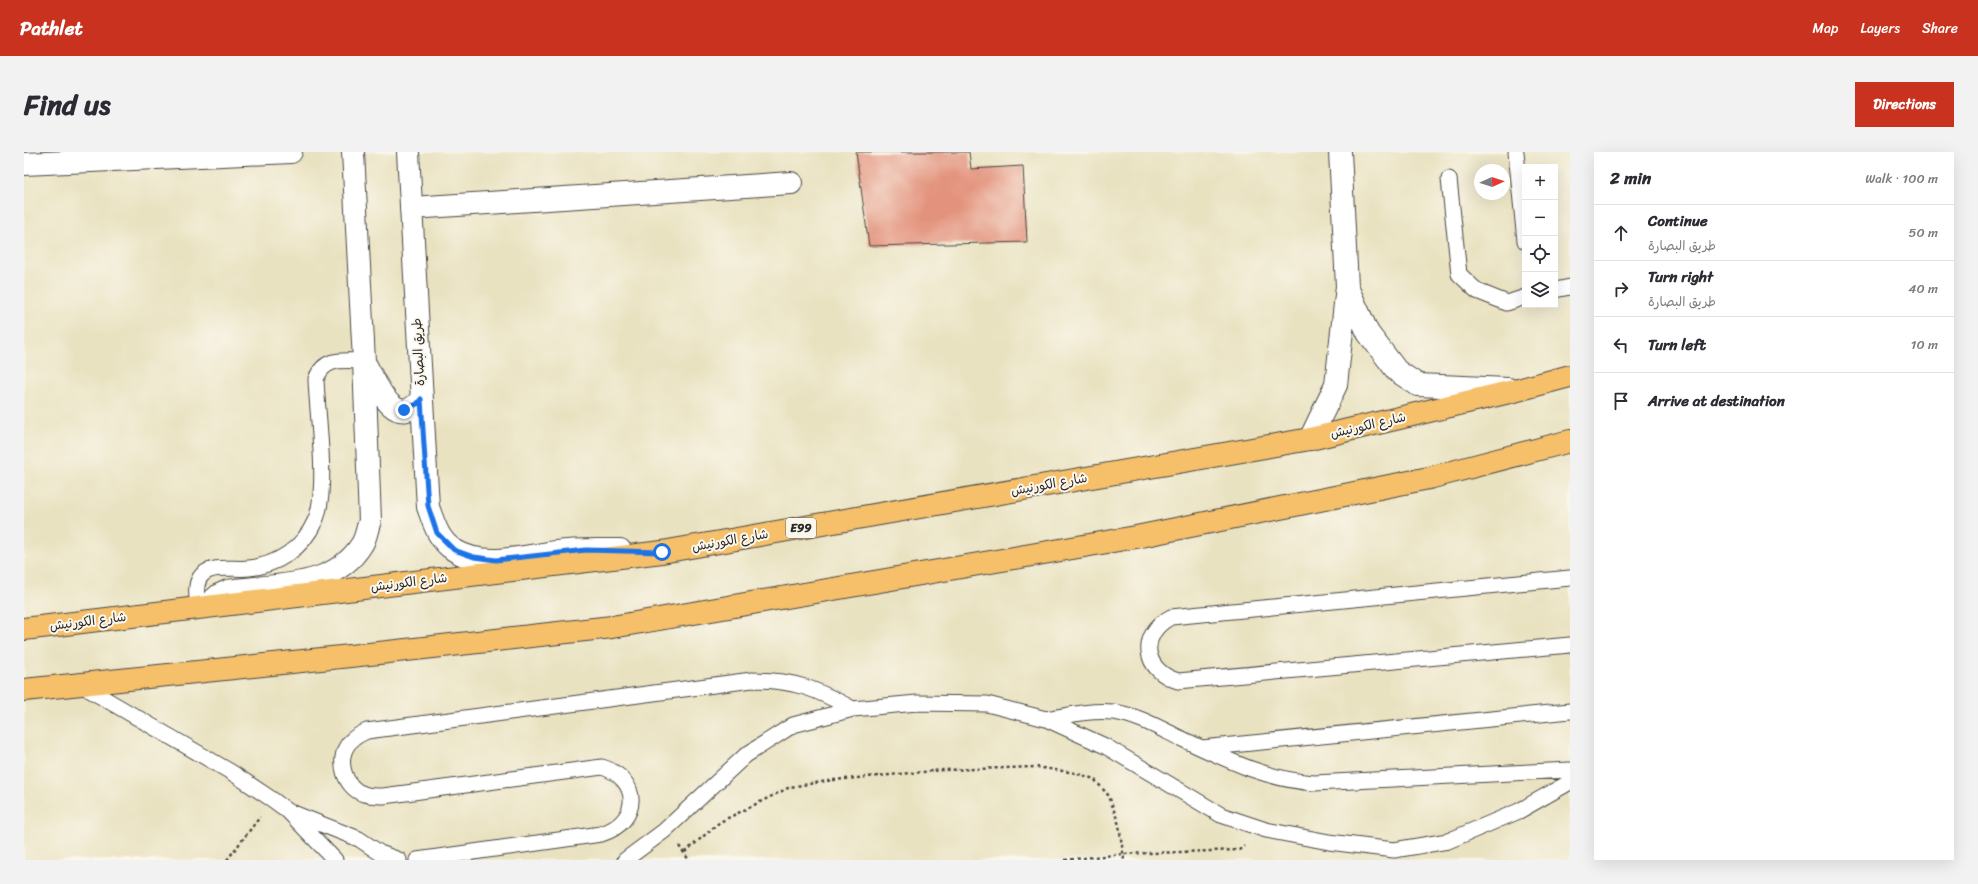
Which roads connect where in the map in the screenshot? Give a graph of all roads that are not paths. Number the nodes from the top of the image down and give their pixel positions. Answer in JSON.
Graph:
{"nodes":[{"id":1,"x":291,"y":152,"type":"edge"},
{"id":2,"x":353,"y":152,"type":"edge"},
{"id":3,"x":408,"y":152,"type":"edge"},
{"id":4,"x":1340,"y":152,"type":"edge"},
{"id":5,"x":1516,"y":152,"type":"edge"},
{"id":6,"x":24,"y":164,"type":"edge"},
{"id":7,"x":1449,"y":179,"type":"dead end"},
{"id":8,"x":791,"y":183,"type":"dead end"},
{"id":9,"x":411,"y":208,"type":"junction"},
{"id":10,"x":1524,"y":236,"type":"edge"},
{"id":11,"x":1347,"y":286,"type":"junction"},
{"id":12,"x":1570,"y":287,"type":"edge"},
{"id":13,"x":1558,"y":289,"type":"edge"},
{"id":14,"x":1522,"y":298,"type":"edge"},
{"id":15,"x":364,"y":360,"type":"junction"},
{"id":16,"x":1570,"y":376,"type":"edge"},
{"id":17,"x":1518,"y":390,"type":"junction"},
{"id":18,"x":421,"y":399,"type":"junction"},
{"id":19,"x":1310,"y":439,"type":"junction"},
{"id":20,"x":1570,"y":441,"type":"edge"},
{"id":21,"x":662,"y":552,"type":"junction"},
{"id":22,"x":1570,"y":578,"type":"edge"},
{"id":23,"x":201,"y":607,"type":"junction"},
{"id":24,"x":24,"y":629,"type":"edge"},
{"id":25,"x":1570,"y":645,"type":"edge"},
{"id":26,"x":81,"y":685,"type":"junction"},
{"id":27,"x":24,"y":690,"type":"edge"},
{"id":28,"x":853,"y":709,"type":"junction"},
{"id":29,"x":1570,"y":711,"type":"edge"},
{"id":30,"x":1046,"y":719,"type":"junction"},
{"id":31,"x":1201,"y":748,"type":"junction"},
{"id":32,"x":1570,"y":770,"type":"edge"},
{"id":33,"x":1570,"y":782,"type":"edge"},
{"id":34,"x":288,"y":811,"type":"junction"},
{"id":35,"x":335,"y":860,"type":"edge"},
{"id":36,"x":399,"y":860,"type":"edge"},
{"id":37,"x":417,"y":860,"type":"edge"},
{"id":38,"x":625,"y":860,"type":"edge"}],
"edges":[{"from":1,"to":6,"type":"street"},
{"from":2,"to":15,"type":"street"},
{"from":3,"to":9,"type":"street","name":"طريق البصارة"},
{"from":4,"to":11,"type":"street"},
{"from":5,"to":10,"type":"lane"},
{"from":7,"to":14,"type":"lane"},
{"from":8,"to":9,"type":"street"},
{"from":9,"to":18,"type":"street","name":"طريق البصارة"},
{"from":11,"to":17,"type":"street"},
{"from":11,"to":19,"type":"street"},
{"from":12,"to":13,"type":"lane"},
{"from":15,"to":18,"type":"street"},
{"from":15,"to":23,"type":"street"},
{"from":15,"to":23,"type":"lane"},
{"from":16,"to":17,"type":"highway","name":"شارع الكورنيش","number":"E99"},
{"from":17,"to":19,"type":"highway","name":"شارع الكورنيش","number":"E99"},
{"from":18,"to":21,"type":"street","name":"طريق البصارة"},
{"from":19,"to":21,"type":"highway","name":"شارع الكورنيش","number":"E99"},
{"from":20,"to":26,"type":"highway"},
{"from":21,"to":23,"type":"highway","name":"شارع الكورنيش","number":"E99"},
{"from":22,"to":25,"type":"lane"},
{"from":23,"to":24,"type":"highway","name":"شارع الكورنيش","number":"E99"},
{"from":26,"to":27,"type":"highway"},
{"from":26,"to":34,"type":"lane"},
{"from":28,"to":30,"type":"lane"},
{"from":28,"to":37,"type":"lane"},
{"from":28,"to":38,"type":"lane"},
{"from":29,"to":31,"type":"lane"},
{"from":30,"to":31,"type":"lane"},
{"from":30,"to":33,"type":"lane"},
{"from":31,"to":32,"type":"lane"},
{"from":34,"to":35,"type":"lane"},
{"from":34,"to":36,"type":"lane"}]}
